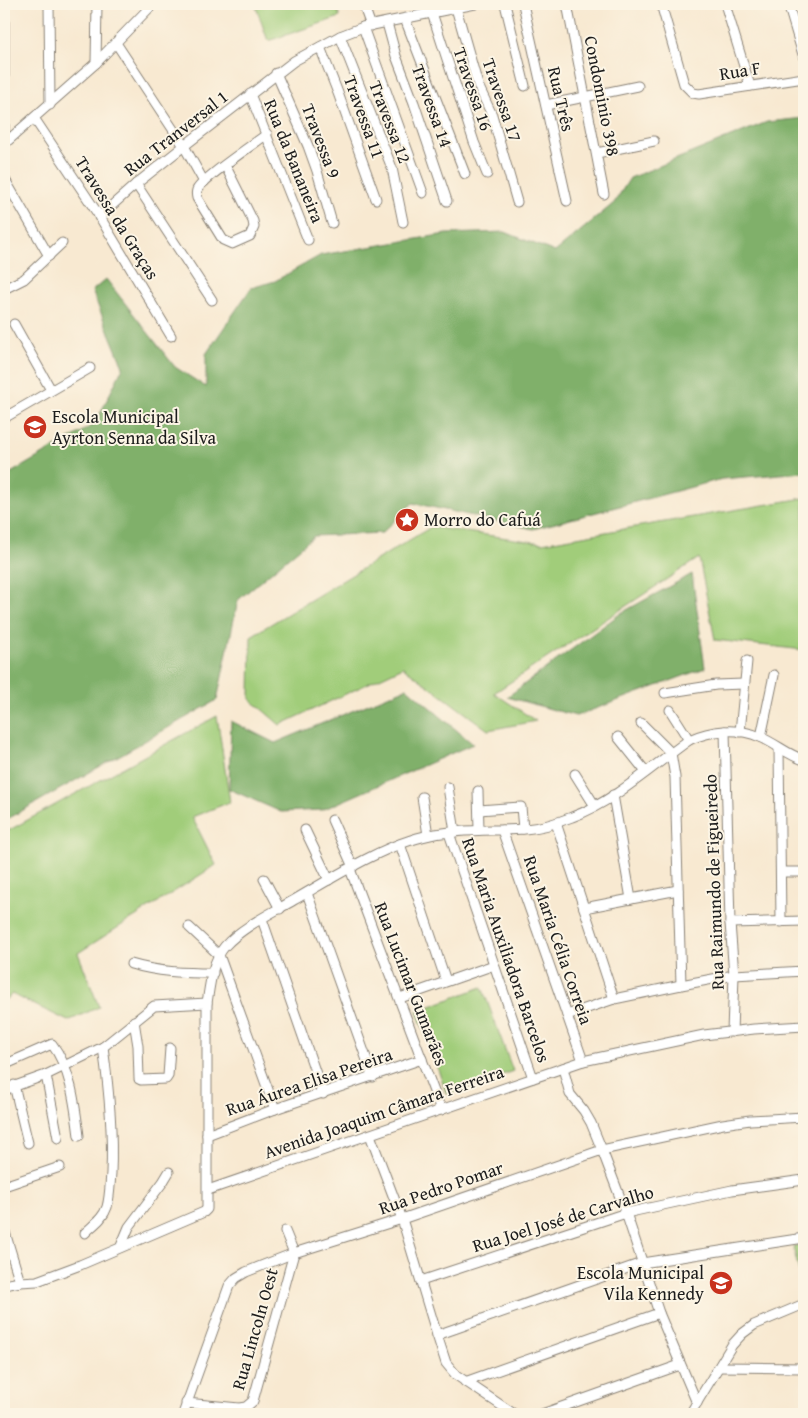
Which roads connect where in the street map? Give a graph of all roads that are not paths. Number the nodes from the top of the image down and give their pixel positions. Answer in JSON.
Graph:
{"nodes":[{"id":1,"x":4,"y":4,"type":"edge"},
{"id":2,"x":49,"y":4,"type":"edge"},
{"id":3,"x":97,"y":4,"type":"edge"},
{"id":4,"x":153,"y":4,"type":"edge"},
{"id":5,"x":363,"y":4,"type":"edge"},
{"id":6,"x":475,"y":4,"type":"edge"},
{"id":7,"x":505,"y":4,"type":"edge"},
{"id":8,"x":523,"y":4,"type":"edge"},
{"id":9,"x":567,"y":4,"type":"edge"},
{"id":10,"x":661,"y":4,"type":"edge"},
{"id":11,"x":725,"y":4,"type":"edge"},
{"id":12,"x":788,"y":4,"type":"edge"},
{"id":13,"x":456,"y":8,"type":"junction"},
{"id":14,"x":432,"y":13,"type":"junction"},
{"id":15,"x":405,"y":18,"type":"junction"},
{"id":16,"x":387,"y":23,"type":"junction"},
{"id":17,"x":367,"y":27,"type":"junction"},
{"id":18,"x":340,"y":36,"type":"junction"},
{"id":19,"x":116,"y":43,"type":"junction"},
{"id":20,"x":320,"y":47,"type":"junction"},
{"id":21,"x":804,"y":58,"type":"edge"},
{"id":22,"x":96,"y":63,"type":"junction"},
{"id":23,"x":276,"y":73,"type":"junction"},
{"id":24,"x":804,"y":78,"type":"edge"},
{"id":25,"x":525,"y":86,"type":"dead end"},
{"id":26,"x":638,"y":86,"type":"dead end"},
{"id":27,"x":750,"y":86,"type":"junction"},
{"id":28,"x":250,"y":94,"type":"junction"},
{"id":29,"x":585,"y":97,"type":"junction"},
{"id":30,"x":50,"y":105,"type":"junction"},
{"id":31,"x":546,"y":105,"type":"junction"},
{"id":32,"x":34,"y":118,"type":"junction"},
{"id":33,"x":267,"y":134,"type":"junction"},
{"id":34,"x":654,"y":141,"type":"dead end"},
{"id":35,"x":4,"y":144,"type":"edge"},
{"id":36,"x":184,"y":146,"type":"junction"},
{"id":37,"x":597,"y":153,"type":"junction"},
{"id":38,"x":226,"y":165,"type":"junction"},
{"id":39,"x":465,"y":174,"type":"dead end"},
{"id":40,"x":486,"y":174,"type":"dead end"},
{"id":41,"x":4,"y":178,"type":"edge"},
{"id":42,"x":204,"y":182,"type":"junction"},
{"id":43,"x":136,"y":184,"type":"junction"},
{"id":44,"x":423,"y":193,"type":"dead end"},
{"id":45,"x":604,"y":194,"type":"dead end"},
{"id":46,"x":376,"y":199,"type":"dead end"},
{"id":47,"x":447,"y":201,"type":"dead end"},
{"id":48,"x":567,"y":201,"type":"dead end"},
{"id":49,"x":517,"y":202,"type":"dead end"},
{"id":50,"x":99,"y":217,"type":"junction"},
{"id":51,"x":403,"y":222,"type":"dead end"},
{"id":52,"x":332,"y":223,"type":"dead end"},
{"id":53,"x":308,"y":240,"type":"dead end"},
{"id":54,"x":62,"y":243,"type":"dead end"},
{"id":55,"x":49,"y":256,"type":"junction"},
{"id":56,"x":4,"y":289,"type":"edge"},
{"id":57,"x":212,"y":300,"type":"dead end"},
{"id":58,"x":14,"y":324,"type":"dead end"},
{"id":59,"x":171,"y":336,"type":"dead end"},
{"id":60,"x":90,"y":368,"type":"dead end"},
{"id":61,"x":51,"y":390,"type":"junction"},
{"id":62,"x":4,"y":418,"type":"edge"},
{"id":63,"x":747,"y":661,"type":"dead end"},
{"id":64,"x":774,"y":675,"type":"dead end"},
{"id":65,"x":744,"y":684,"type":"junction"},
{"id":66,"x":665,"y":693,"type":"dead end"},
{"id":67,"x":670,"y":710,"type":"dead end"},
{"id":68,"x":641,"y":723,"type":"dead end"},
{"id":69,"x":726,"y":731,"type":"junction"},
{"id":70,"x":740,"y":732,"type":"junction"},
{"id":71,"x":618,"y":737,"type":"dead end"},
{"id":72,"x":761,"y":737,"type":"junction"},
{"id":73,"x":689,"y":740,"type":"junction"},
{"id":74,"x":779,"y":748,"type":"junction"},
{"id":75,"x":671,"y":753,"type":"junction"},
{"id":76,"x":804,"y":760,"type":"edge"},
{"id":77,"x":646,"y":772,"type":"junction"},
{"id":78,"x":575,"y":774,"type":"dead end"},
{"id":79,"x":448,"y":787,"type":"dead end"},
{"id":80,"x":478,"y":791,"type":"dead end"},
{"id":81,"x":613,"y":795,"type":"junction"},
{"id":82,"x":422,"y":797,"type":"dead end"},
{"id":83,"x":595,"y":806,"type":"junction"},
{"id":84,"x":479,"y":810,"type":"junction"},
{"id":85,"x":332,"y":820,"type":"dead end"},
{"id":86,"x":556,"y":823,"type":"junction"},
{"id":87,"x":523,"y":829,"type":"junction"},
{"id":88,"x":305,"y":830,"type":"dead end"},
{"id":89,"x":479,"y":830,"type":"junction"},
{"id":90,"x":502,"y":830,"type":"junction"},
{"id":91,"x":452,"y":832,"type":"junction"},
{"id":92,"x":428,"y":835,"type":"junction"},
{"id":93,"x":400,"y":844,"type":"junction"},
{"id":94,"x":352,"y":868,"type":"junction"},
{"id":95,"x":781,"y":872,"type":"junction"},
{"id":96,"x":804,"y":872,"type":"edge"},
{"id":97,"x":264,"y":879,"type":"dead end"},
{"id":98,"x":329,"y":880,"type":"junction"},
{"id":99,"x":678,"y":890,"type":"junction"},
{"id":100,"x":307,"y":893,"type":"junction"},
{"id":101,"x":631,"y":899,"type":"junction"},
{"id":102,"x":584,"y":908,"type":"junction"},
{"id":103,"x":280,"y":909,"type":"junction"},
{"id":104,"x":262,"y":919,"type":"junction"},
{"id":105,"x":781,"y":922,"type":"junction"},
{"id":106,"x":804,"y":922,"type":"edge"},
{"id":107,"x":730,"y":923,"type":"junction"},
{"id":108,"x":189,"y":927,"type":"dead end"},
{"id":109,"x":219,"y":955,"type":"junction"},
{"id":110,"x":131,"y":964,"type":"dead end"},
{"id":111,"x":494,"y":965,"type":"junction"},
{"id":112,"x":804,"y":971,"type":"edge"},
{"id":113,"x":212,"y":973,"type":"junction"},
{"id":114,"x":734,"y":975,"type":"junction"},
{"id":115,"x":446,"y":981,"type":"junction"},
{"id":116,"x":681,"y":985,"type":"junction"},
{"id":117,"x":400,"y":998,"type":"junction"},
{"id":118,"x":614,"y":999,"type":"junction"},
{"id":119,"x":207,"y":1003,"type":"junction"},
{"id":120,"x":567,"y":1015,"type":"junction"},
{"id":121,"x":134,"y":1021,"type":"junction"},
{"id":122,"x":804,"y":1026,"type":"edge"},
{"id":123,"x":732,"y":1032,"type":"junction"},
{"id":124,"x":102,"y":1047,"type":"junction"},
{"id":125,"x":170,"y":1048,"type":"dead end"},
{"id":126,"x":422,"y":1059,"type":"junction"},
{"id":127,"x":583,"y":1061,"type":"junction"},
{"id":128,"x":4,"y":1065,"type":"edge"},
{"id":129,"x":64,"y":1066,"type":"junction"},
{"id":130,"x":563,"y":1068,"type":"junction"},
{"id":131,"x":46,"y":1075,"type":"junction"},
{"id":132,"x":373,"y":1077,"type":"junction"},
{"id":133,"x":533,"y":1078,"type":"junction"},
{"id":134,"x":14,"y":1085,"type":"junction"},
{"id":135,"x":4,"y":1090,"type":"edge"},
{"id":136,"x":323,"y":1094,"type":"junction"},
{"id":137,"x":275,"y":1109,"type":"junction"},
{"id":138,"x":441,"y":1110,"type":"junction"},
{"id":139,"x":804,"y":1117,"type":"edge"},
{"id":140,"x":207,"y":1135,"type":"junction"},
{"id":141,"x":370,"y":1135,"type":"junction"},
{"id":142,"x":79,"y":1136,"type":"dead end"},
{"id":143,"x":58,"y":1138,"type":"dead end"},
{"id":144,"x":28,"y":1143,"type":"dead end"},
{"id":145,"x":602,"y":1150,"type":"junction"},
{"id":146,"x":60,"y":1166,"type":"dead end"},
{"id":147,"x":169,"y":1172,"type":"dead end"},
{"id":148,"x":804,"y":1180,"type":"edge"},
{"id":149,"x":4,"y":1186,"type":"edge"},
{"id":150,"x":208,"y":1190,"type":"junction"},
{"id":151,"x":626,"y":1213,"type":"junction"},
{"id":152,"x":402,"y":1219,"type":"junction"},
{"id":153,"x":4,"y":1228,"type":"edge"},
{"id":154,"x":286,"y":1231,"type":"dead end"},
{"id":155,"x":85,"y":1233,"type":"dead end"},
{"id":156,"x":804,"y":1238,"type":"edge"},
{"id":157,"x":121,"y":1246,"type":"junction"},
{"id":158,"x":294,"y":1253,"type":"junction"},
{"id":159,"x":8,"y":1260,"type":"edge"},
{"id":160,"x":642,"y":1263,"type":"junction"},
{"id":161,"x":422,"y":1281,"type":"junction"},
{"id":162,"x":20,"y":1282,"type":"junction"},
{"id":163,"x":4,"y":1285,"type":"edge"},
{"id":164,"x":804,"y":1304,"type":"edge"},
{"id":165,"x":659,"y":1313,"type":"junction"},
{"id":166,"x":437,"y":1335,"type":"junction"},
{"id":167,"x":680,"y":1365,"type":"junction"},
{"id":168,"x":720,"y":1367,"type":"junction"},
{"id":169,"x":804,"y":1368,"type":"edge"},
{"id":170,"x":465,"y":1382,"type":"junction"},
{"id":171,"x":186,"y":1403,"type":"junction"},
{"id":172,"x":697,"y":1403,"type":"junction"},
{"id":173,"x":183,"y":1414,"type":"edge"},
{"id":174,"x":514,"y":1414,"type":"edge"},
{"id":175,"x":542,"y":1414,"type":"edge"},
{"id":176,"x":690,"y":1414,"type":"edge"}],
"edges":[{"from":1,"to":35,"type":"street"},
{"from":2,"to":30,"type":"street"},
{"from":3,"to":22,"type":"street"},
{"from":4,"to":19,"type":"street"},
{"from":5,"to":17,"type":"street"},
{"from":6,"to":13,"type":"street","name":"Rua Tranversal 1"},
{"from":7,"to":25,"type":"street"},
{"from":8,"to":31,"type":"street","name":"Rua Três"},
{"from":9,"to":29,"type":"street","name":"Condominio 398"},
{"from":10,"to":27,"type":"street","name":"Rua F"},
{"from":11,"to":27,"type":"street"},
{"from":12,"to":21,"type":"street"},
{"from":13,"to":14,"type":"street","name":"Rua Tranversal 1"},
{"from":13,"to":49,"type":"street","name":"Travessa 17"},
{"from":14,"to":15,"type":"street","name":"Rua Tranversal 1"},
{"from":14,"to":40,"type":"street","name":"Travessa 16"},
{"from":15,"to":16,"type":"street","name":"Rua Tranversal 1"},
{"from":15,"to":39,"type":"street"},
{"from":16,"to":17,"type":"street","name":"Rua Tranversal 1"},
{"from":16,"to":47,"type":"street","name":"Travessa 14"},
{"from":17,"to":18,"type":"street","name":"Rua Tranversal 1"},
{"from":17,"to":44,"type":"street"},
{"from":18,"to":20,"type":"street","name":"Rua Tranversal 1"},
{"from":18,"to":51,"type":"street","name":"Travessa 12"},
{"from":19,"to":22,"type":"street"},
{"from":19,"to":36,"type":"street"},
{"from":20,"to":23,"type":"street","name":"Rua Tranversal 1"},
{"from":20,"to":46,"type":"street","name":"Travessa 11"},
{"from":22,"to":30,"type":"street"},
{"from":23,"to":28,"type":"street","name":"Rua Tranversal 1"},
{"from":23,"to":52,"type":"street","name":"Travessa 9"},
{"from":24,"to":27,"type":"street","name":"Rua F"},
{"from":26,"to":29,"type":"street"},
{"from":28,"to":33,"type":"street","name":"Rua da Bananeira"},
{"from":28,"to":36,"type":"street","name":"Rua Tranversal 1"},
{"from":29,"to":31,"type":"street"},
{"from":29,"to":37,"type":"street","name":"Condominio 398"},
{"from":30,"to":32,"type":"street"},
{"from":31,"to":48,"type":"street","name":"Rua Três"},
{"from":32,"to":35,"type":"street"},
{"from":32,"to":50,"type":"street","name":"Travessa da Graças"},
{"from":33,"to":38,"type":"street"},
{"from":33,"to":53,"type":"street","name":"Rua da Bananeira"},
{"from":34,"to":37,"type":"street"},
{"from":36,"to":42,"type":"street"},
{"from":36,"to":43,"type":"street","name":"Rua Tranversal 1"},
{"from":37,"to":45,"type":"street","name":"Condominio 398"},
{"from":38,"to":42,"type":"street"},
{"from":38,"to":42,"type":"street"},
{"from":41,"to":55,"type":"street"},
{"from":43,"to":50,"type":"street","name":"Rua Tranversal 1"},
{"from":43,"to":57,"type":"street"},
{"from":50,"to":59,"type":"street","name":"Travessa da Graças"},
{"from":54,"to":55,"type":"street"},
{"from":55,"to":56,"type":"street"},
{"from":58,"to":61,"type":"street"},
{"from":60,"to":61,"type":"street"},
{"from":61,"to":62,"type":"street"},
{"from":63,"to":65,"type":"street"},
{"from":64,"to":72,"type":"street"},
{"from":65,"to":66,"type":"street"},
{"from":65,"to":70,"type":"street"},
{"from":67,"to":73,"type":"street"},
{"from":68,"to":75,"type":"street"},
{"from":69,"to":70,"type":"street"},
{"from":69,"to":73,"type":"street"},
{"from":69,"to":107,"type":"street","name":"Rua Raimundo de Figueiredo"},
{"from":70,"to":72,"type":"street"},
{"from":71,"to":77,"type":"street"},
{"from":72,"to":74,"type":"street"},
{"from":73,"to":75,"type":"street"},
{"from":74,"to":76,"type":"street"},
{"from":74,"to":95,"type":"street"},
{"from":75,"to":77,"type":"street"},
{"from":75,"to":99,"type":"street"},
{"from":77,"to":81,"type":"street"},
{"from":78,"to":83,"type":"street"},
{"from":79,"to":91,"type":"street","name":"Rua Maria Auxiliadora Barcelos"},
{"from":80,"to":84,"type":"street"},
{"from":81,"to":83,"type":"street"},
{"from":81,"to":101,"type":"street"},
{"from":82,"to":92,"type":"street"},
{"from":83,"to":86,"type":"street"},
{"from":84,"to":87,"type":"street"},
{"from":84,"to":89,"type":"street"},
{"from":85,"to":94,"type":"street","name":"Rua Lucimar Gumarães"},
{"from":86,"to":87,"type":"street"},
{"from":86,"to":102,"type":"street"},
{"from":87,"to":90,"type":"street"},
{"from":88,"to":98,"type":"street"},
{"from":89,"to":90,"type":"street"},
{"from":89,"to":91,"type":"street"},
{"from":90,"to":120,"type":"street","name":"Rua Maria Célia Correia"},
{"from":91,"to":92,"type":"street"},
{"from":91,"to":111,"type":"street","name":"Rua Maria Auxiliadora Barcelos"},
{"from":92,"to":93,"type":"street"},
{"from":93,"to":94,"type":"street"},
{"from":93,"to":115,"type":"street"},
{"from":94,"to":98,"type":"street"},
{"from":94,"to":117,"type":"street","name":"Rua Lucimar Gumarães"},
{"from":95,"to":96,"type":"street"},
{"from":95,"to":105,"type":"street"},
{"from":97,"to":103,"type":"street"},
{"from":98,"to":100,"type":"street"},
{"from":99,"to":101,"type":"street"},
{"from":99,"to":116,"type":"street"},
{"from":100,"to":103,"type":"street"},
{"from":100,"to":132,"type":"street"},
{"from":101,"to":102,"type":"street"},
{"from":102,"to":118,"type":"street"},
{"from":103,"to":104,"type":"street"},
{"from":104,"to":109,"type":"street"},
{"from":104,"to":136,"type":"street"},
{"from":105,"to":106,"type":"street"},
{"from":105,"to":107,"type":"street"},
{"from":107,"to":114,"type":"street","name":"Rua Raimundo de Figueiredo"},
{"from":108,"to":109,"type":"street"},
{"from":109,"to":113,"type":"street"},
{"from":109,"to":137,"type":"street"},
{"from":110,"to":113,"type":"street"},
{"from":111,"to":115,"type":"street"},
{"from":111,"to":133,"type":"street","name":"Rua Maria Auxiliadora Barcelos"},
{"from":112,"to":114,"type":"street"},
{"from":113,"to":119,"type":"street"},
{"from":114,"to":116,"type":"street"},
{"from":114,"to":123,"type":"street","name":"Rua Raimundo de Figueiredo"},
{"from":115,"to":117,"type":"street"},
{"from":116,"to":118,"type":"street"},
{"from":117,"to":126,"type":"street","name":"Rua Lucimar Gumarães"},
{"from":118,"to":120,"type":"street"},
{"from":119,"to":121,"type":"street"},
{"from":119,"to":140,"type":"street"},
{"from":120,"to":127,"type":"street","name":"Rua Maria Célia Correia"},
{"from":121,"to":124,"type":"street"},
{"from":121,"to":125,"type":"street"},
{"from":122,"to":123,"type":"street","name":"Avenida Joaquim Câmara Ferreira"},
{"from":123,"to":127,"type":"street","name":"Avenida Joaquim Câmara Ferreira"},
{"from":124,"to":129,"type":"street"},
{"from":124,"to":155,"type":"street"},
{"from":126,"to":132,"type":"street","name":"Rua Áurea Elisa Pereira"},
{"from":126,"to":138,"type":"street","name":"Rua Lucimar Gumarães"},
{"from":127,"to":130,"type":"street","name":"Avenida Joaquim Câmara Ferreira"},
{"from":128,"to":129,"type":"street"},
{"from":129,"to":131,"type":"street"},
{"from":129,"to":142,"type":"street"},
{"from":130,"to":133,"type":"street","name":"Avenida Joaquim Câmara Ferreira"},
{"from":130,"to":145,"type":"street"},
{"from":131,"to":134,"type":"street"},
{"from":131,"to":143,"type":"street"},
{"from":132,"to":136,"type":"street","name":"Rua Áurea Elisa Pereira"},
{"from":133,"to":138,"type":"street","name":"Avenida Joaquim Câmara Ferreira"},
{"from":134,"to":135,"type":"street"},
{"from":134,"to":144,"type":"street"},
{"from":136,"to":137,"type":"street","name":"Rua Áurea Elisa Pereira"},
{"from":137,"to":140,"type":"street","name":"Rua Áurea Elisa Pereira"},
{"from":138,"to":141,"type":"street","name":"Avenida Joaquim Câmara Ferreira"},
{"from":139,"to":145,"type":"street","name":"Rua Pedro Pomar"},
{"from":140,"to":150,"type":"street"},
{"from":141,"to":150,"type":"street","name":"Avenida Joaquim Câmara Ferreira"},
{"from":141,"to":152,"type":"street"},
{"from":145,"to":151,"type":"street"},
{"from":145,"to":152,"type":"street","name":"Rua Pedro Pomar"},
{"from":146,"to":149,"type":"street"},
{"from":147,"to":157,"type":"street"},
{"from":148,"to":151,"type":"street","name":"Rua Joel José de Carvalho"},
{"from":150,"to":157,"type":"street"},
{"from":151,"to":160,"type":"street"},
{"from":151,"to":161,"type":"street","name":"Rua Joel José de Carvalho"},
{"from":152,"to":158,"type":"street","name":"Rua Pedro Pomar"},
{"from":152,"to":161,"type":"street"},
{"from":153,"to":159,"type":"street"},
{"from":154,"to":158,"type":"street","name":"Rua Lincoln Oest"},
{"from":156,"to":160,"type":"street"},
{"from":157,"to":162,"type":"street"},
{"from":158,"to":171,"type":"street","name":"Rua Pedro Pomar"},
{"from":158,"to":171,"type":"street","name":"Rua Lincoln Oest"},
{"from":159,"to":162,"type":"street"},
{"from":160,"to":165,"type":"street"},
{"from":160,"to":166,"type":"street"},
{"from":161,"to":166,"type":"street"},
{"from":162,"to":163,"type":"street"},
{"from":164,"to":168,"type":"street"},
{"from":165,"to":167,"type":"street"},
{"from":165,"to":170,"type":"street"},
{"from":166,"to":170,"type":"street"},
{"from":167,"to":172,"type":"street"},
{"from":167,"to":175,"type":"street"},
{"from":168,"to":169,"type":"street"},
{"from":168,"to":172,"type":"street"},
{"from":170,"to":174,"type":"street"},
{"from":171,"to":173,"type":"street","name":"Rua Pedro Pomar"},
{"from":172,"to":176,"type":"street"}]}
